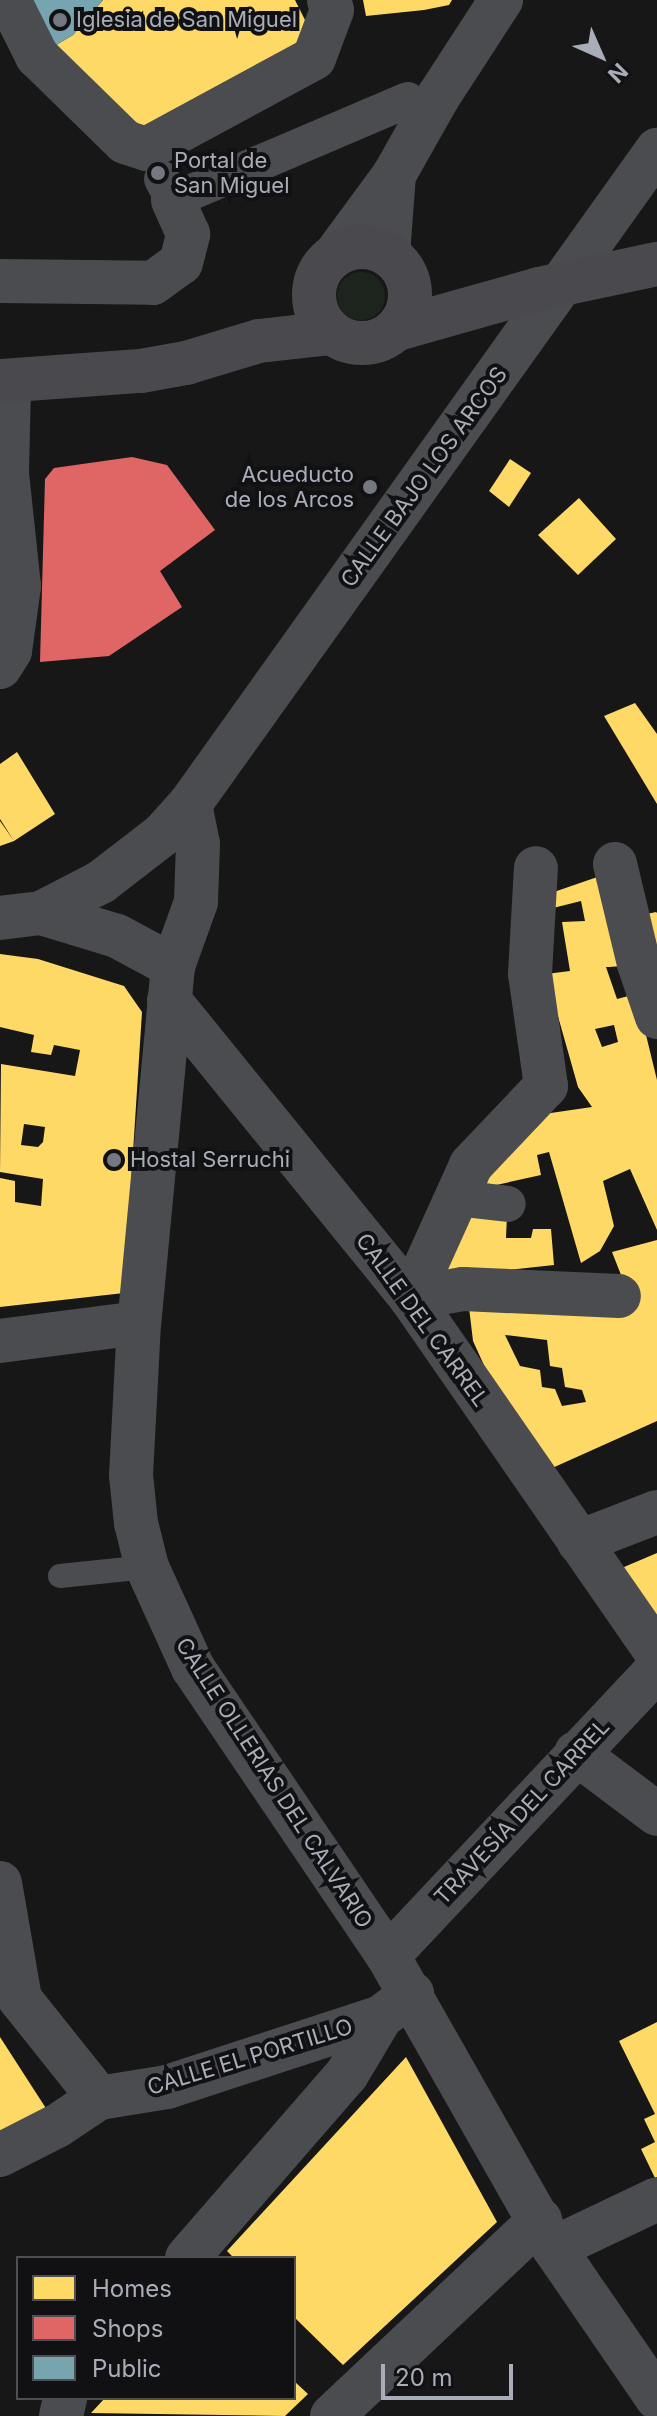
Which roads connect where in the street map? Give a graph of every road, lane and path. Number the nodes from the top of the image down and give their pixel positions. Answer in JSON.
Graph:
{"nodes":[{"id":1,"x":9,"y":0,"type":"edge"},
{"id":2,"x":501,"y":0,"type":"edge"},
{"id":3,"x":331,"y":5,"type":"edge"},
{"id":4,"x":408,"y":100,"type":"dead end"},
{"id":5,"x":657,"y":150,"type":"edge"},
{"id":6,"x":159,"y":174,"type":"junction"},
{"id":7,"x":394,"y":175,"type":"junction"},
{"id":8,"x":396,"y":262,"type":"junction"},
{"id":9,"x":327,"y":264,"type":"junction"},
{"id":10,"x":657,"y":264,"type":"edge"},
{"id":11,"x":0,"y":281,"type":"edge"},
{"id":12,"x":523,"y":294,"type":"junction"},
{"id":13,"x":397,"y":329,"type":"junction"},
{"id":14,"x":332,"y":333,"type":"junction"},
{"id":15,"x":259,"y":341,"type":"junction"},
{"id":16,"x":4,"y":381,"type":"edge"},
{"id":17,"x":0,"y":667,"type":"edge"},
{"id":18,"x":190,"y":804,"type":"junction"},
{"id":19,"x":615,"y":864,"type":"dead end"},
{"id":20,"x":535,"y":882,"type":"dead end"},
{"id":21,"x":20,"y":916,"type":"edge"},
{"id":22,"x":171,"y":983,"type":"junction"},
{"id":23,"x":657,"y":1017,"type":"edge"},
{"id":24,"x":457,"y":1198,"type":"junction"},
{"id":25,"x":508,"y":1204,"type":"dead end"},
{"id":26,"x":619,"y":1296,"type":"dead end"},
{"id":27,"x":411,"y":1298,"type":"junction"},
{"id":28,"x":139,"y":1323,"type":"junction"},
{"id":29,"x":0,"y":1341,"type":"edge"},
{"id":30,"x":657,"y":1512,"type":"edge"},
{"id":31,"x":579,"y":1542,"type":"junction"},
{"id":32,"x":147,"y":1567,"type":"junction"},
{"id":33,"x":60,"y":1576,"type":"dead end"},
{"id":34,"x":657,"y":1653,"type":"edge"},
{"id":35,"x":657,"y":1670,"type":"edge"},
{"id":36,"x":576,"y":1753,"type":"junction"},
{"id":37,"x":657,"y":1814,"type":"edge"},
{"id":38,"x":0,"y":1883,"type":"edge"},
{"id":39,"x":388,"y":1956,"type":"junction"},
{"id":40,"x":396,"y":2006,"type":"junction"},
{"id":41,"x":99,"y":2098,"type":"junction"},
{"id":42,"x":0,"y":2155,"type":"edge"},
{"id":43,"x":657,"y":2199,"type":"edge"},
{"id":44,"x":547,"y":2234,"type":"junction"},
{"id":45,"x":189,"y":2256,"type":"edge"},
{"id":46,"x":657,"y":2398,"type":"edge"},
{"id":47,"x":332,"y":2416,"type":"edge"}],
"edges":[{"from":1,"to":6,"type":"street"},
{"from":2,"to":7,"type":"street"},
{"from":3,"to":6,"type":"street"},
{"from":4,"to":6,"type":"street"},
{"from":5,"to":18,"type":"street","name":"CALLE BAJO LOS ARCOS"},
{"from":6,"to":11,"type":"street"},
{"from":7,"to":8,"type":"street"},
{"from":7,"to":9,"type":"street"},
{"from":8,"to":9,"type":"main road"},
{"from":8,"to":12,"type":"main road"},
{"from":8,"to":13,"type":"main road"},
{"from":9,"to":14,"type":"main road"},
{"from":9,"to":15,"type":"main road"},
{"from":10,"to":12,"type":"main road","bridge":true},
{"from":12,"to":13,"type":"main road"},
{"from":13,"to":14,"type":"main road"},
{"from":14,"to":15,"type":"main road"},
{"from":15,"to":16,"type":"main road"},
{"from":16,"to":17,"type":"street"},
{"from":18,"to":21,"type":"street","name":"CALLE BAJO LOS ARCOS"},
{"from":18,"to":22,"type":"street","name":"CALLE OLLERIAS DEL CALVARIO"},
{"from":19,"to":23,"type":"street"},
{"from":20,"to":24,"type":"street"},
{"from":21,"to":22,"type":"street"},
{"from":22,"to":27,"type":"street","name":"CALLE DEL CARREL"},
{"from":22,"to":28,"type":"street","name":"CALLE OLLERIAS DEL CALVARIO"},
{"from":24,"to":25,"type":"street"},
{"from":24,"to":27,"type":"street"},
{"from":26,"to":27,"type":"street"},
{"from":27,"to":31,"type":"street","name":"CALLE DEL CARREL"},
{"from":28,"to":29,"type":"street"},
{"from":28,"to":32,"type":"street","name":"CALLE OLLERIAS DEL CALVARIO"},
{"from":30,"to":31,"type":"street"},
{"from":31,"to":34,"type":"street","name":"CALLE DEL CARREL"},
{"from":32,"to":33,"type":"lane"},
{"from":32,"to":39,"type":"street","name":"CALLE OLLERIAS DEL CALVARIO"},
{"from":35,"to":36,"type":"street","name":"TRAVESÍA DEL CARREL"},
{"from":36,"to":37,"type":"street"},
{"from":36,"to":39,"type":"street","name":"TRAVESÍA DEL CARREL"},
{"from":38,"to":41,"type":"street"},
{"from":39,"to":40,"type":"street","name":"CALLE OLLERIAS DEL CALVARIO"},
{"from":40,"to":41,"type":"street","name":"CALLE EL PORTILLO"},
{"from":40,"to":44,"type":"street","name":"CALLE OLLERIAS DEL CALVARIO"},
{"from":40,"to":45,"type":"street"},
{"from":41,"to":42,"type":"street","name":"CALLE EL PORTILLO"},
{"from":43,"to":44,"type":"street"},
{"from":44,"to":46,"type":"street","name":"CALLE OLLERIAS DEL CALVARIO"},
{"from":44,"to":47,"type":"street"}]}
